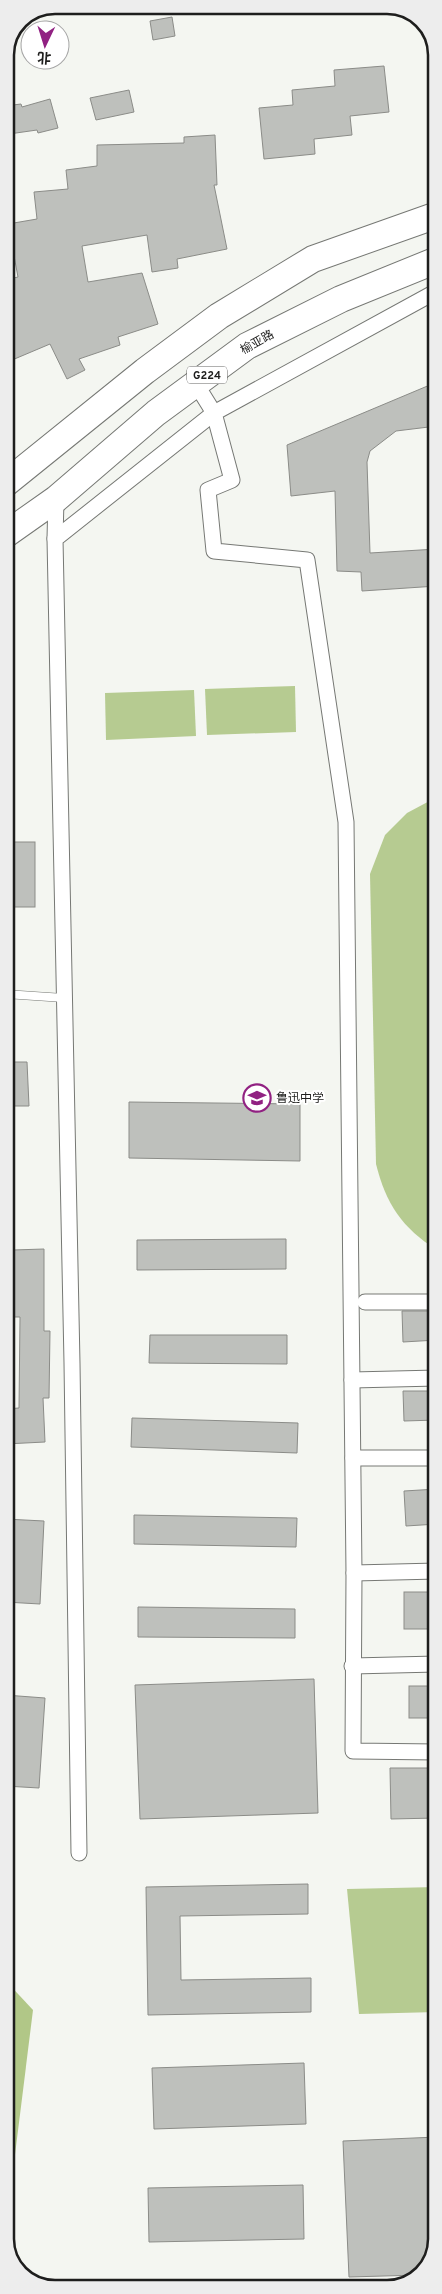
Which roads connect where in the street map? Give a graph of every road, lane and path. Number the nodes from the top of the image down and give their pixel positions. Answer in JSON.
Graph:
{"nodes":[{"id":1,"x":428,"y":218,"type":"edge"},
{"id":2,"x":428,"y":264,"type":"edge"},
{"id":3,"x":428,"y":296,"type":"edge"},
{"id":4,"x":196,"y":384,"type":"junction"},
{"id":5,"x":214,"y":413,"type":"junction"},
{"id":6,"x":14,"y":477,"type":"edge"},
{"id":7,"x":56,"y":499,"type":"junction"},
{"id":8,"x":14,"y":529,"type":"edge"},
{"id":9,"x":55,"y":539,"type":"junction"},
{"id":10,"x":14,"y":995,"type":"edge"},
{"id":11,"x":64,"y":998,"type":"junction"},
{"id":12,"x":365,"y":1302,"type":"dead end"},
{"id":13,"x":428,"y":1302,"type":"edge"},
{"id":14,"x":428,"y":1378,"type":"edge"},
{"id":15,"x":352,"y":1380,"type":"junction"},
{"id":16,"x":353,"y":1458,"type":"junction"},
{"id":17,"x":428,"y":1458,"type":"edge"},
{"id":18,"x":428,"y":1571,"type":"edge"},
{"id":19,"x":354,"y":1573,"type":"junction"},
{"id":20,"x":428,"y":1664,"type":"edge"},
{"id":21,"x":352,"y":1666,"type":"junction"},
{"id":22,"x":428,"y":1752,"type":"edge"},
{"id":23,"x":79,"y":1853,"type":"dead end"}],
"edges":[{"from":1,"to":6,"type":"highway"},
{"from":2,"to":4,"type":"highway","name":"榆亚路","number":"G224"},
{"from":3,"to":5,"type":"street"},
{"from":4,"to":5,"type":"street"},
{"from":4,"to":7,"type":"highway","name":"榆亚路","number":"G224"},
{"from":5,"to":9,"type":"street"},
{"from":5,"to":15,"type":"street"},
{"from":7,"to":8,"type":"highway","name":"榆亚路","number":"G224"},
{"from":7,"to":9,"type":"street"},
{"from":9,"to":11,"type":"street"},
{"from":10,"to":11,"type":"lane"},
{"from":11,"to":23,"type":"street"},
{"from":12,"to":13,"type":"street"},
{"from":14,"to":15,"type":"street"},
{"from":15,"to":16,"type":"street"},
{"from":16,"to":17,"type":"street"},
{"from":16,"to":19,"type":"street"},
{"from":18,"to":19,"type":"street"},
{"from":19,"to":21,"type":"street"},
{"from":20,"to":21,"type":"street"},
{"from":21,"to":22,"type":"street"}]}
